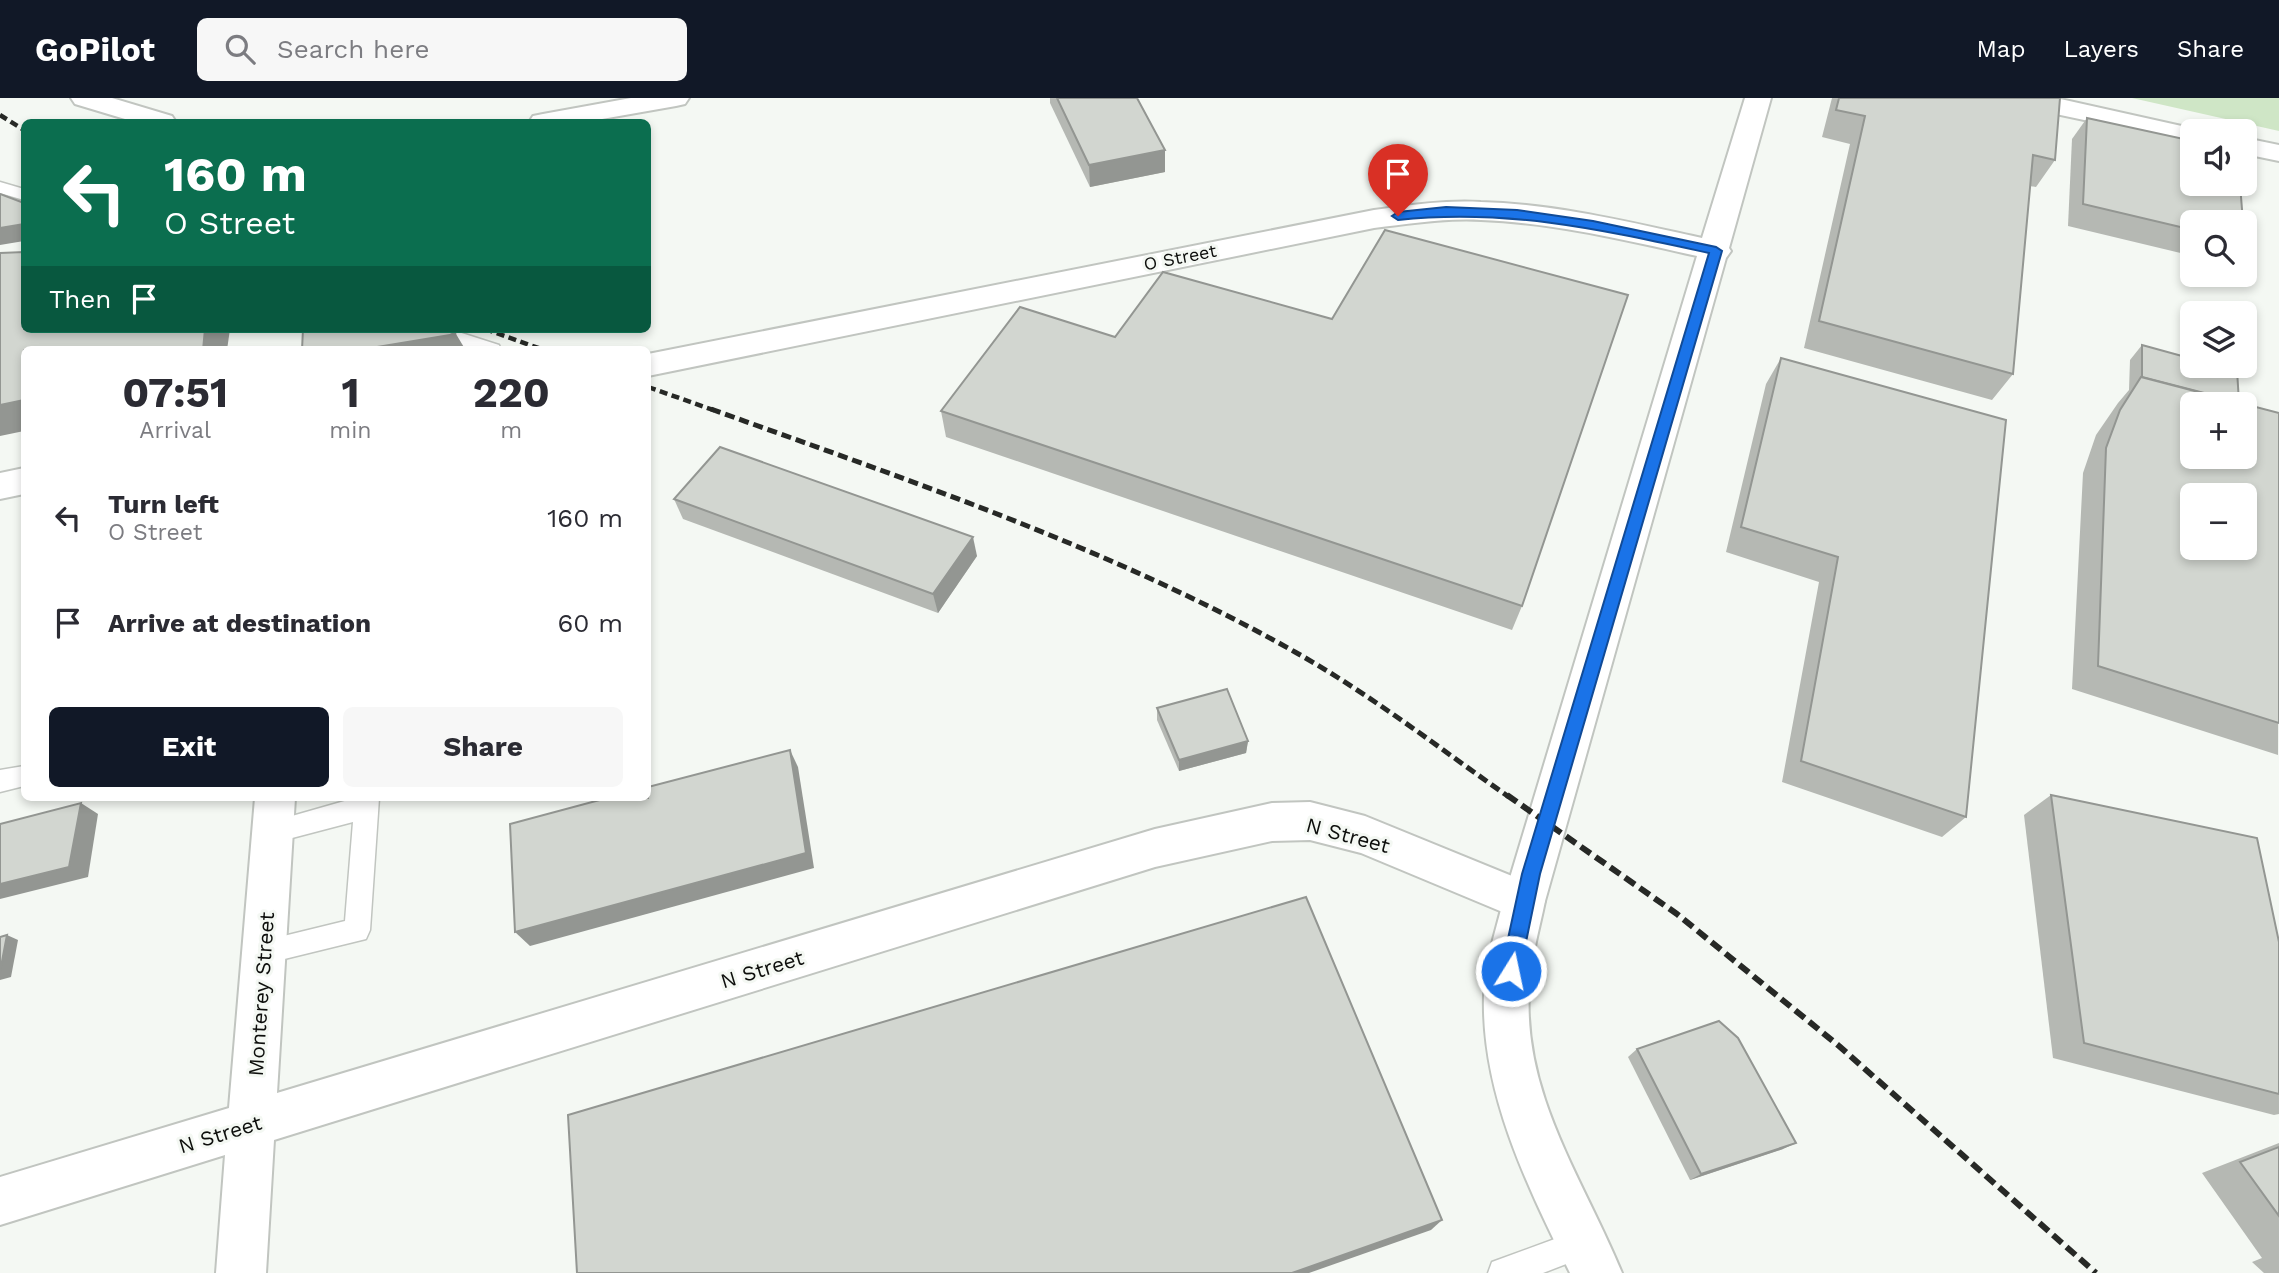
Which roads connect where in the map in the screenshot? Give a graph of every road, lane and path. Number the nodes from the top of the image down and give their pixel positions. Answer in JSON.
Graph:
{"nodes":[{"id":1,"x":84,"y":98,"type":"edge"},
{"id":2,"x":676,"y":98,"type":"edge"},
{"id":3,"x":1758,"y":98,"type":"edge"},
{"id":4,"x":2018,"y":98,"type":"edge"},
{"id":5,"x":152,"y":119,"type":"edge"},
{"id":6,"x":560,"y":119,"type":"edge"},
{"id":7,"x":2180,"y":132,"type":"edge"},
{"id":8,"x":2257,"y":148,"type":"edge"},
{"id":9,"x":2279,"y":153,"type":"edge"},
{"id":10,"x":0,"y":187,"type":"edge"},
{"id":11,"x":21,"y":194,"type":"edge"},
{"id":12,"x":1716,"y":251,"type":"junction"},
{"id":13,"x":441,"y":333,"type":"edge"},
{"id":14,"x":480,"y":346,"type":"edge"},
{"id":15,"x":651,"y":364,"type":"edge"},
{"id":16,"x":21,"y":482,"type":"edge"},
{"id":17,"x":0,"y":486,"type":"edge"},
{"id":18,"x":21,"y":777,"type":"edge"},
{"id":19,"x":0,"y":781,"type":"edge"},
{"id":20,"x":367,"y":803,"type":"edge"},
{"id":21,"x":274,"y":815,"type":"edge"},
{"id":22,"x":1524,"y":901,"type":"junction"},
{"id":23,"x":264,"y":952,"type":"junction"},
{"id":24,"x":252,"y":1125,"type":"junction"},
{"id":25,"x":0,"y":1200,"type":"edge"},
{"id":26,"x":1590,"y":1258,"type":"edge"},
{"id":27,"x":241,"y":1273,"type":"edge"},
{"id":28,"x":1503,"y":1273,"type":"edge"}],
"edges":[{"from":1,"to":5,"type":"street"},
{"from":2,"to":6,"type":"street"},
{"from":3,"to":12,"type":"street"},
{"from":4,"to":7,"type":"street"},
{"from":8,"to":9,"type":"street"},
{"from":10,"to":11,"type":"lane"},
{"from":12,"to":15,"type":"street","name":"O Street"},
{"from":12,"to":22,"type":"street"},
{"from":13,"to":14,"type":"lane"},
{"from":16,"to":17,"type":"street"},
{"from":18,"to":19,"type":"lane"},
{"from":20,"to":21,"type":"lane"},
{"from":20,"to":23,"type":"lane"},
{"from":21,"to":23,"type":"street","name":"Monterey Street"},
{"from":22,"to":24,"type":"street","name":"N Street"},
{"from":22,"to":26,"type":"street"},
{"from":23,"to":24,"type":"street","name":"Monterey Street"},
{"from":24,"to":25,"type":"street","name":"N Street"},
{"from":24,"to":27,"type":"street","name":"Monterey Street"},
{"from":26,"to":28,"type":"lane"}]}
